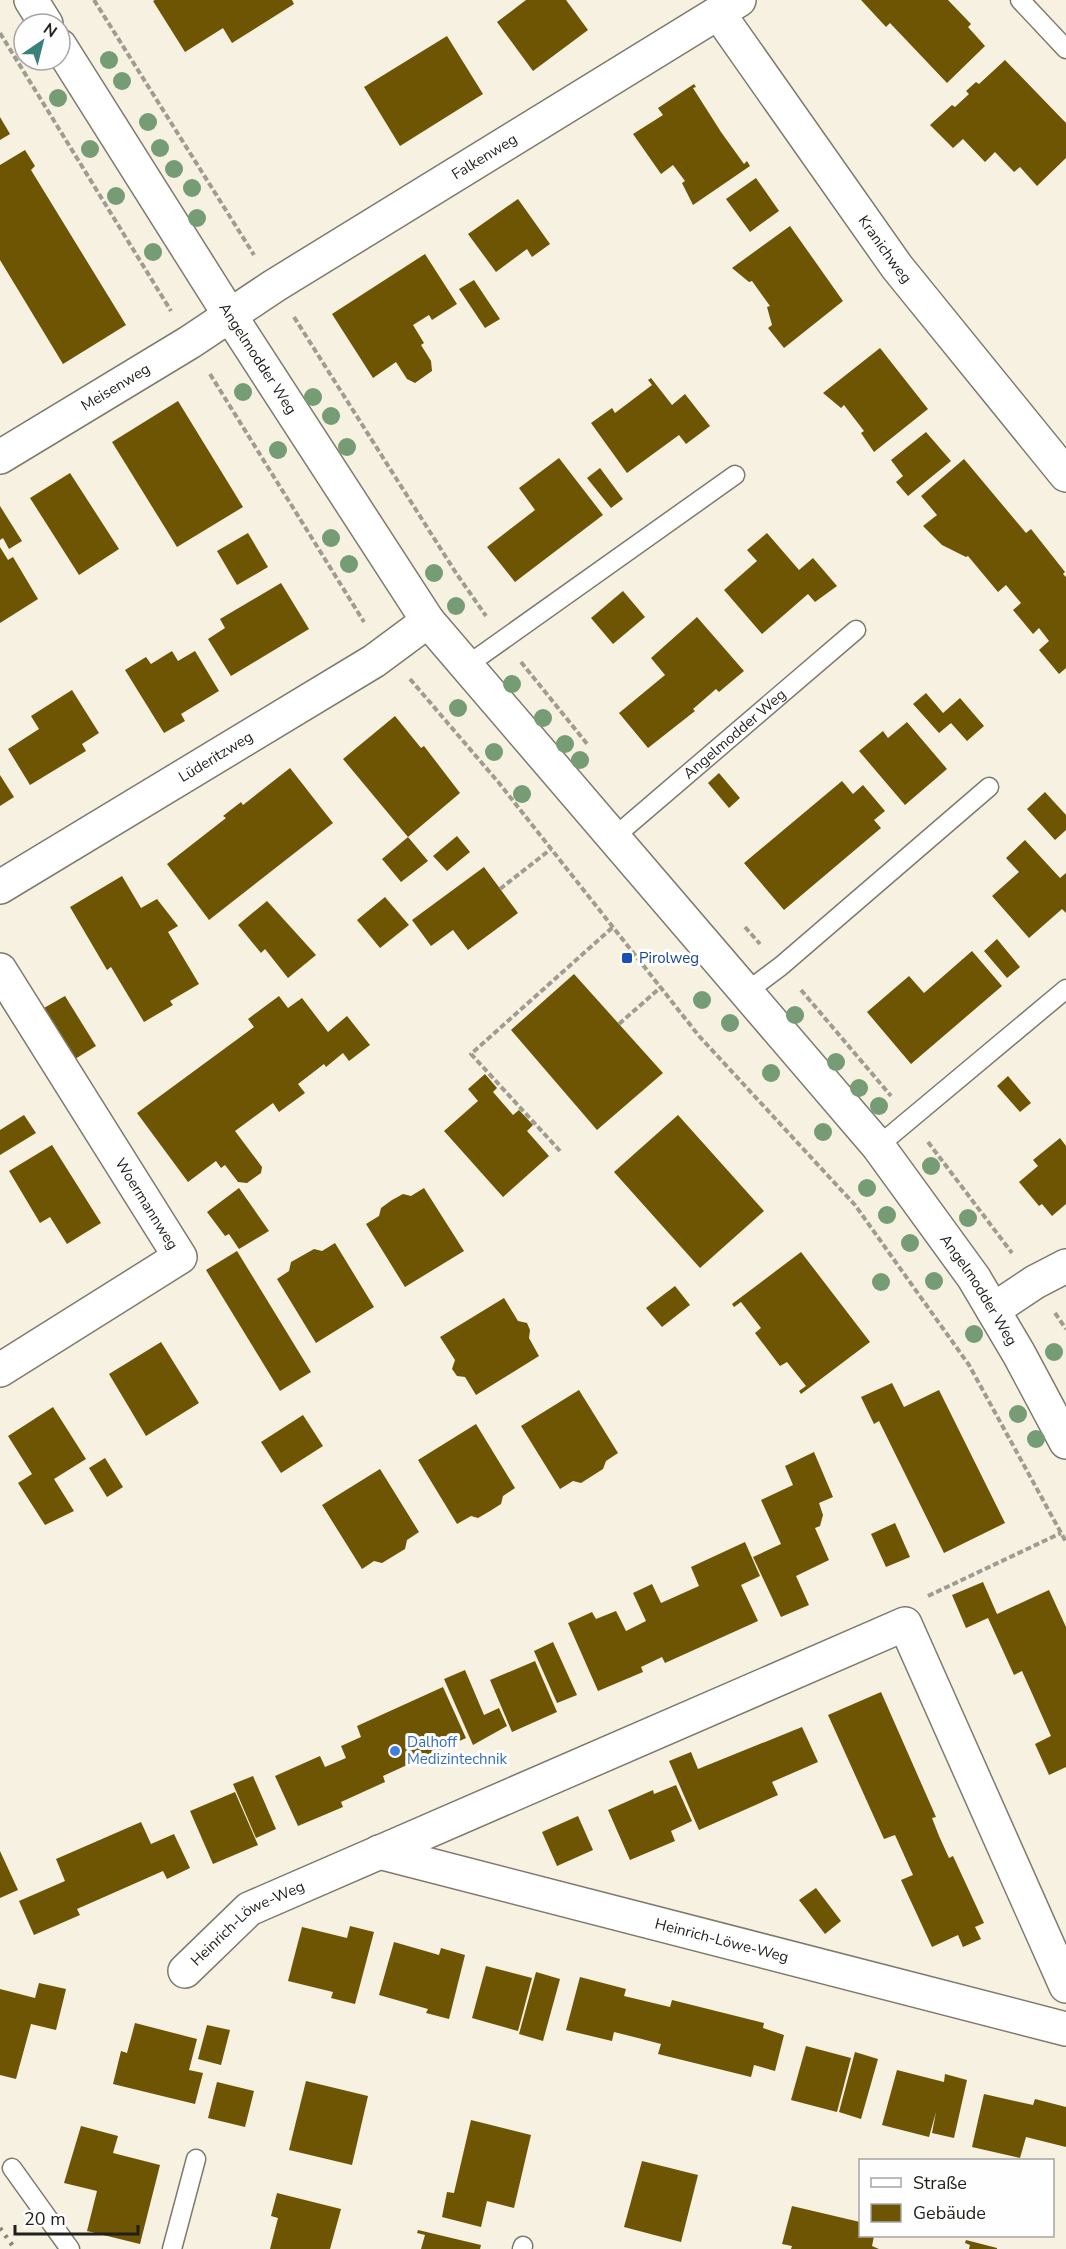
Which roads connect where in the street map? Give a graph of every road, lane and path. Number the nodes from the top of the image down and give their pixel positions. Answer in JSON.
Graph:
{"nodes":[{"id":1,"x":94,"y":0,"type":"edge"},
{"id":2,"x":1020,"y":0,"type":"edge"},
{"id":3,"x":729,"y":7,"type":"edge"},
{"id":4,"x":1066,"y":49,"type":"edge"},
{"id":5,"x":72,"y":65,"type":"edge"},
{"id":6,"x":274,"y":286,"type":"junction"},
{"id":7,"x":229,"y":315,"type":"junction"},
{"id":8,"x":4,"y":447,"type":"edge"},
{"id":9,"x":735,"y":475,"type":"dead end"},
{"id":10,"x":1066,"y":475,"type":"edge"},
{"id":11,"x":428,"y":621,"type":"junction"},
{"id":12,"x":856,"y":630,"type":"dead end"},
{"id":13,"x":503,"y":639,"type":"junction"},
{"id":14,"x":466,"y":666,"type":"junction"},
{"id":15,"x":590,"y":748,"type":"dead end"},
{"id":16,"x":988,"y":787,"type":"dead end"},
{"id":17,"x":613,"y":838,"type":"junction"},
{"id":18,"x":551,"y":849,"type":"dead end"},
{"id":19,"x":0,"y":887,"type":"edge"},
{"id":20,"x":500,"y":889,"type":"dead end"},
{"id":21,"x":741,"y":924,"type":"dead end"},
{"id":22,"x":613,"y":927,"type":"dead end"},
{"id":23,"x":781,"y":966,"type":"junction"},
{"id":24,"x":0,"y":970,"type":"edge"},
{"id":25,"x":661,"y":987,"type":"dead end"},
{"id":26,"x":1066,"y":989,"type":"edge"},
{"id":27,"x":745,"y":993,"type":"junction"},
{"id":28,"x":618,"y":1024,"type":"dead end"},
{"id":29,"x":910,"y":1118,"type":"junction"},
{"id":30,"x":878,"y":1146,"type":"junction"},
{"id":31,"x":560,"y":1151,"type":"dead end"},
{"id":32,"x":1066,"y":1266,"type":"edge"},
{"id":33,"x":1035,"y":1282,"type":"junction"},
{"id":34,"x":993,"y":1310,"type":"junction"},
{"id":35,"x":1066,"y":1329,"type":"edge"},
{"id":36,"x":0,"y":1370,"type":"edge"},
{"id":37,"x":1066,"y":1442,"type":"edge"},
{"id":38,"x":1061,"y":1533,"type":"dead end"},
{"id":39,"x":905,"y":1623,"type":"junction"},
{"id":40,"x":379,"y":1852,"type":"junction"},
{"id":41,"x":185,"y":1971,"type":"dead end"},
{"id":42,"x":1066,"y":1986,"type":"edge"},
{"id":43,"x":1066,"y":2029,"type":"edge"},
{"id":44,"x":196,"y":2159,"type":"dead end"},
{"id":45,"x":12,"y":2168,"type":"dead end"},
{"id":46,"x":70,"y":2249,"type":"edge"},
{"id":47,"x":172,"y":2249,"type":"edge"}],
"edges":[{"from":1,"to":6,"type":"path"},
{"from":2,"to":4,"type":"lane"},
{"from":3,"to":6,"type":"street","name":"Falkenweg"},
{"from":3,"to":10,"type":"street","name":"Kranichweg"},
{"from":5,"to":7,"type":"street","name":"Angelmodder Weg"},
{"from":6,"to":7,"type":"street","name":"Falkenweg"},
{"from":6,"to":13,"type":"path"},
{"from":7,"to":8,"type":"street","name":"Meisenweg"},
{"from":7,"to":11,"type":"street","name":"Angelmodder Weg"},
{"from":9,"to":13,"type":"lane"},
{"from":11,"to":14,"type":"street","name":"Angelmodder Weg"},
{"from":11,"to":19,"type":"street","name":"Lüderitzweg"},
{"from":12,"to":17,"type":"lane","name":"Angelmodder Weg"},
{"from":13,"to":14,"type":"lane"},
{"from":13,"to":15,"type":"path"},
{"from":14,"to":17,"type":"street","name":"Angelmodder Weg"},
{"from":16,"to":23,"type":"lane"},
{"from":17,"to":27,"type":"street","name":"Angelmodder Weg"},
{"from":18,"to":20,"type":"path"},
{"from":21,"to":23,"type":"path"},
{"from":22,"to":31,"type":"path"},
{"from":23,"to":27,"type":"lane"},
{"from":23,"to":29,"type":"path"},
{"from":24,"to":36,"type":"street","name":"Woermannweg"},
{"from":25,"to":28,"type":"path"},
{"from":26,"to":29,"type":"lane"},
{"from":27,"to":30,"type":"street","name":"Angelmodder Weg"},
{"from":29,"to":30,"type":"lane"},
{"from":29,"to":33,"type":"path"},
{"from":30,"to":34,"type":"street","name":"Angelmodder Weg"},
{"from":32,"to":33,"type":"street"},
{"from":33,"to":34,"type":"street"},
{"from":33,"to":35,"type":"path"},
{"from":34,"to":37,"type":"street","name":"Angelmodder Weg"},
{"from":38,"to":39,"type":"path"},
{"from":39,"to":40,"type":"street","name":"Heinrich-Löwe-Weg"},
{"from":39,"to":42,"type":"street"},
{"from":40,"to":41,"type":"street","name":"Heinrich-Löwe-Weg"},
{"from":40,"to":43,"type":"street","name":"Heinrich-Löwe-Weg"},
{"from":44,"to":47,"type":"lane"},
{"from":45,"to":46,"type":"lane"}]}
